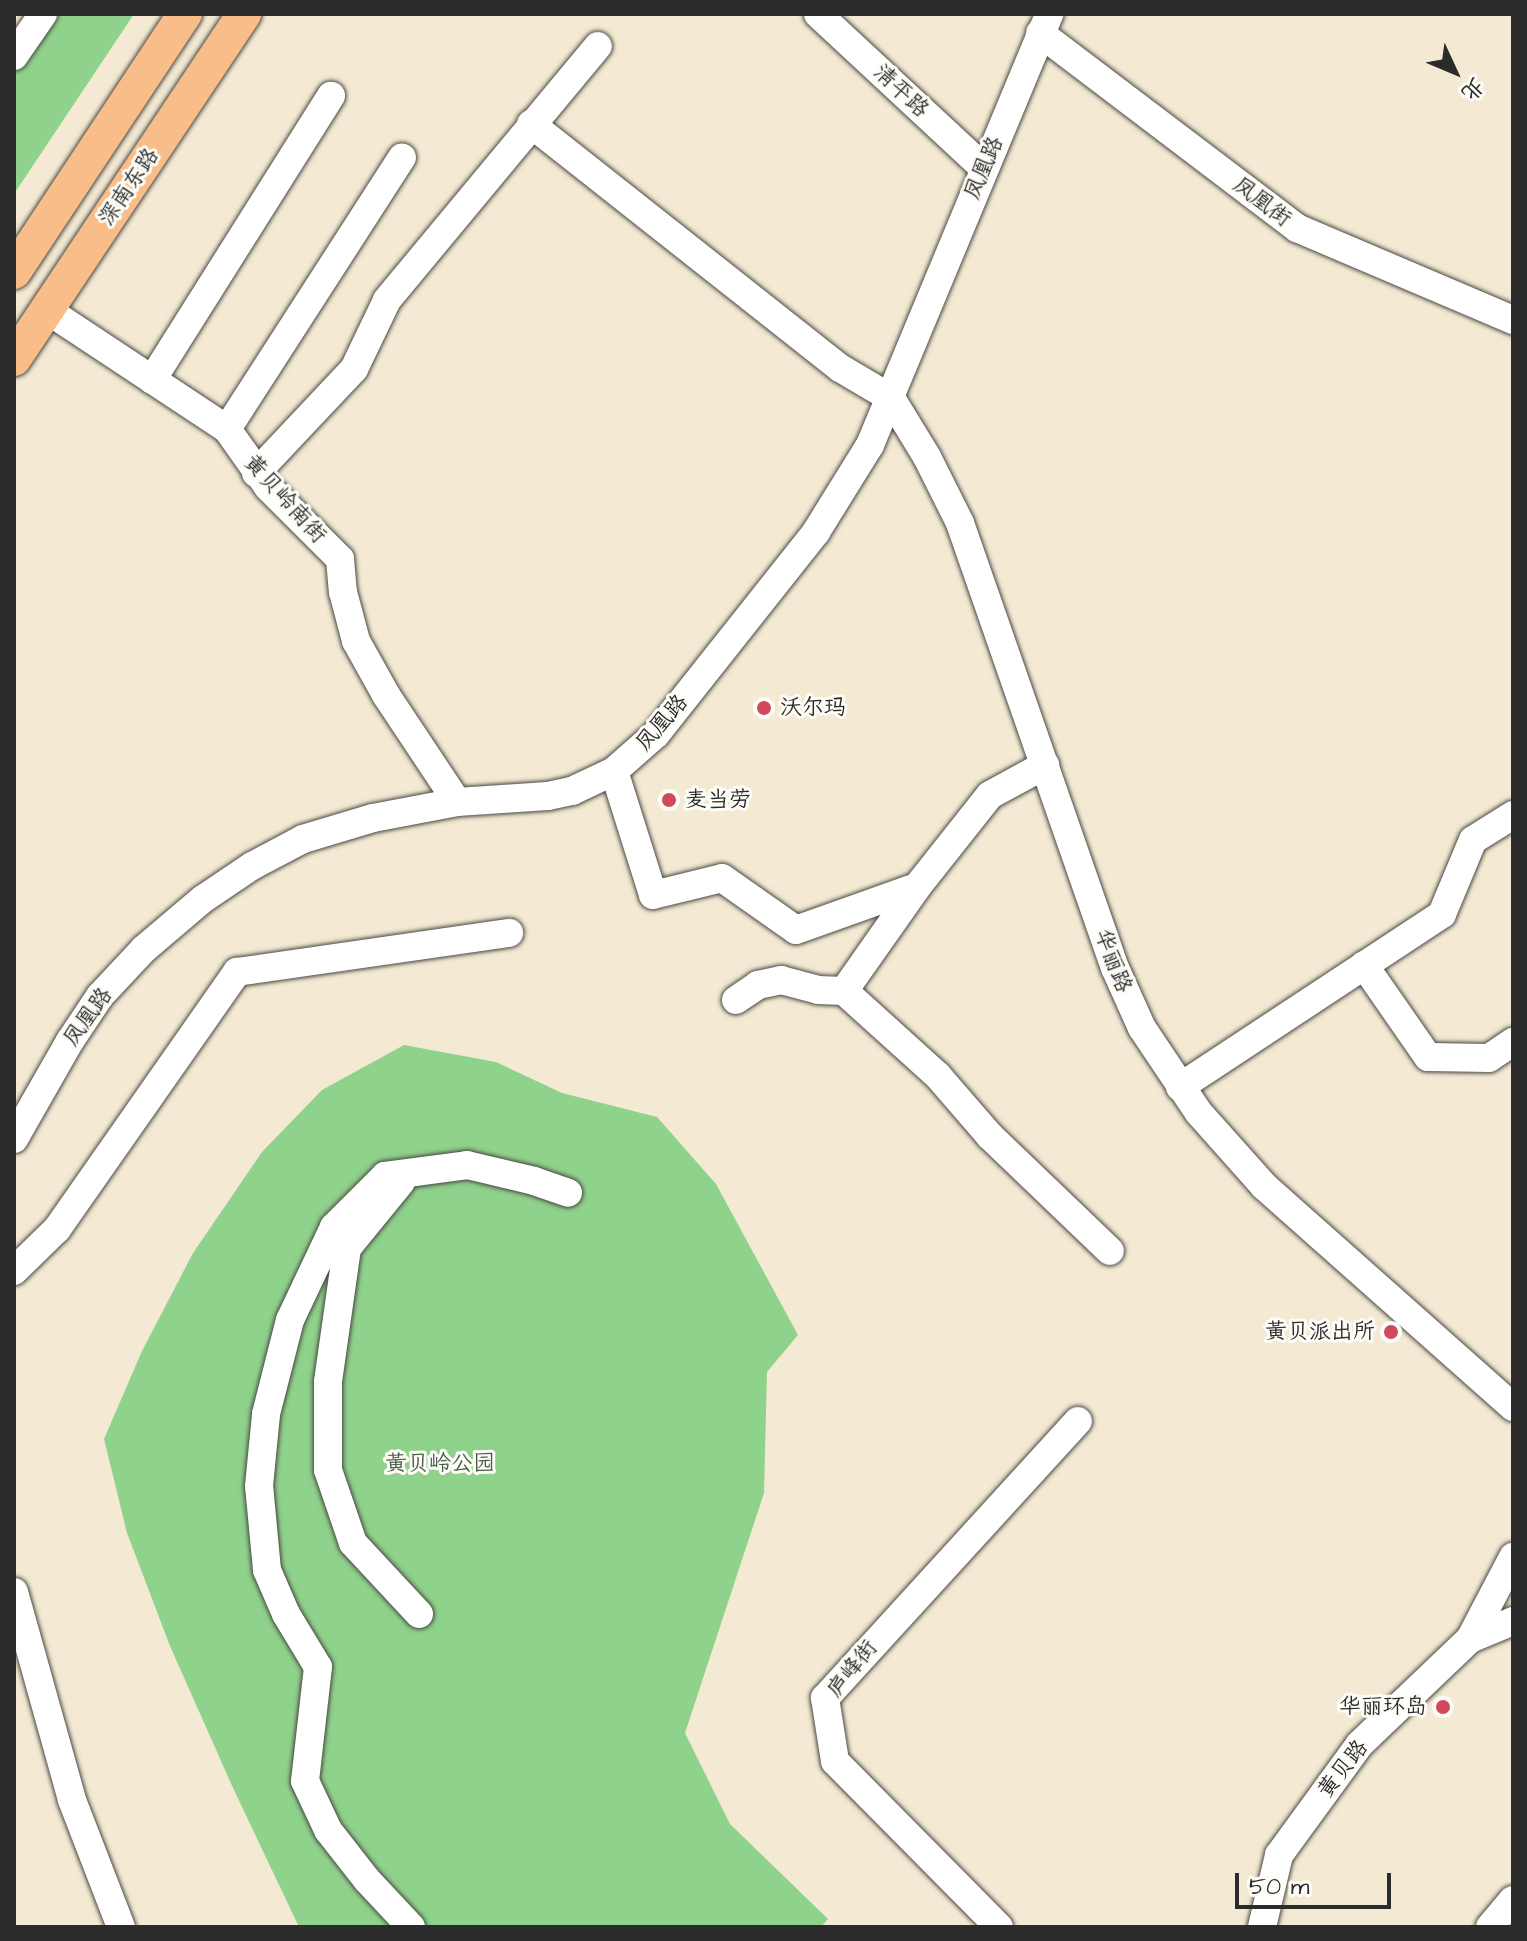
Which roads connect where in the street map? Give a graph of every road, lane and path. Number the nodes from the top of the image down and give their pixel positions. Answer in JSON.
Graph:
{"nodes":[{"id":1,"x":43,"y":14,"type":"edge"},
{"id":2,"x":185,"y":14,"type":"edge"},
{"id":3,"x":244,"y":14,"type":"edge"},
{"id":4,"x":818,"y":14,"type":"edge"},
{"id":5,"x":1044,"y":24,"type":"edge"},
{"id":6,"x":598,"y":46,"type":"dead end"},
{"id":7,"x":14,"y":56,"type":"edge"},
{"id":8,"x":331,"y":96,"type":"dead end"},
{"id":9,"x":531,"y":124,"type":"junction"},
{"id":10,"x":402,"y":157,"type":"dead end"},
{"id":11,"x":984,"y":168,"type":"junction"},
{"id":12,"x":14,"y":272,"type":"edge"},
{"id":13,"x":47,"y":310,"type":"junction"},
{"id":14,"x":1513,"y":320,"type":"edge"},
{"id":15,"x":14,"y":359,"type":"edge"},
{"id":16,"x":152,"y":380,"type":"junction"},
{"id":17,"x":891,"y":398,"type":"junction"},
{"id":18,"x":227,"y":429,"type":"junction"},
{"id":19,"x":256,"y":473,"type":"junction"},
{"id":20,"x":1045,"y":765,"type":"junction"},
{"id":21,"x":614,"y":771,"type":"junction"},
{"id":22,"x":457,"y":802,"type":"junction"},
{"id":23,"x":1513,"y":815,"type":"edge"},
{"id":24,"x":917,"y":887,"type":"junction"},
{"id":25,"x":509,"y":933,"type":"dead end"},
{"id":26,"x":1364,"y":965,"type":"junction"},
{"id":27,"x":844,"y":991,"type":"junction"},
{"id":28,"x":736,"y":1000,"type":"dead end"},
{"id":29,"x":1513,"y":1042,"type":"edge"},
{"id":30,"x":1180,"y":1087,"type":"junction"},
{"id":31,"x":14,"y":1139,"type":"edge"},
{"id":32,"x":410,"y":1172,"type":"junction"},
{"id":33,"x":568,"y":1193,"type":"dead end"},
{"id":34,"x":1110,"y":1251,"type":"dead end"},
{"id":35,"x":14,"y":1271,"type":"edge"},
{"id":36,"x":1508,"y":1392,"type":"edge"},
{"id":37,"x":1078,"y":1421,"type":"dead end"},
{"id":38,"x":1513,"y":1557,"type":"edge"},
{"id":39,"x":14,"y":1592,"type":"edge"},
{"id":40,"x":419,"y":1614,"type":"dead end"},
{"id":41,"x":1513,"y":1621,"type":"edge"},
{"id":42,"x":1470,"y":1639,"type":"junction"},
{"id":43,"x":1513,"y":1900,"type":"edge"},
{"id":44,"x":121,"y":1927,"type":"edge"},
{"id":45,"x":411,"y":1927,"type":"edge"},
{"id":46,"x":999,"y":1927,"type":"edge"},
{"id":47,"x":1262,"y":1927,"type":"edge"},
{"id":48,"x":1490,"y":1927,"type":"edge"}],
"edges":[{"from":1,"to":7,"type":"street"},
{"from":2,"to":12,"type":"main road"},
{"from":3,"to":13,"type":"main road","name":"深南东路"},
{"from":4,"to":11,"type":"street","name":"清平路"},
{"from":5,"to":11,"type":"street","name":"凤凰路"},
{"from":5,"to":14,"type":"street","name":"凤凰街"},
{"from":6,"to":9,"type":"street"},
{"from":8,"to":16,"type":"street"},
{"from":9,"to":17,"type":"street"},
{"from":9,"to":19,"type":"street"},
{"from":10,"to":18,"type":"street"},
{"from":11,"to":17,"type":"street","name":"凤凰路"},
{"from":13,"to":15,"type":"main road","name":"深南东路"},
{"from":13,"to":16,"type":"street","name":"黄贝岭南街"},
{"from":16,"to":18,"type":"street","name":"黄贝岭南街"},
{"from":17,"to":20,"type":"street","name":"华丽路"},
{"from":17,"to":21,"type":"street","name":"凤凰路"},
{"from":18,"to":19,"type":"street","name":"黄贝岭南街"},
{"from":19,"to":22,"type":"street","name":"黄贝岭南街"},
{"from":20,"to":24,"type":"street"},
{"from":20,"to":30,"type":"street","name":"华丽路"},
{"from":21,"to":22,"type":"street","name":"凤凰路"},
{"from":21,"to":24,"type":"street"},
{"from":22,"to":31,"type":"street","name":"凤凰路"},
{"from":23,"to":26,"type":"street"},
{"from":24,"to":27,"type":"street"},
{"from":25,"to":35,"type":"street"},
{"from":26,"to":29,"type":"street"},
{"from":26,"to":30,"type":"street"},
{"from":27,"to":28,"type":"street"},
{"from":27,"to":34,"type":"street"},
{"from":30,"to":36,"type":"street","name":"华丽路"},
{"from":32,"to":33,"type":"street"},
{"from":32,"to":40,"type":"street"},
{"from":32,"to":45,"type":"street"},
{"from":37,"to":46,"type":"street","name":"庐峰街"},
{"from":38,"to":42,"type":"street","name":"黄贝路"},
{"from":39,"to":44,"type":"street"},
{"from":41,"to":42,"type":"street","name":"黄贝路"},
{"from":42,"to":47,"type":"street","name":"黄贝路"},
{"from":43,"to":48,"type":"street"}]}
